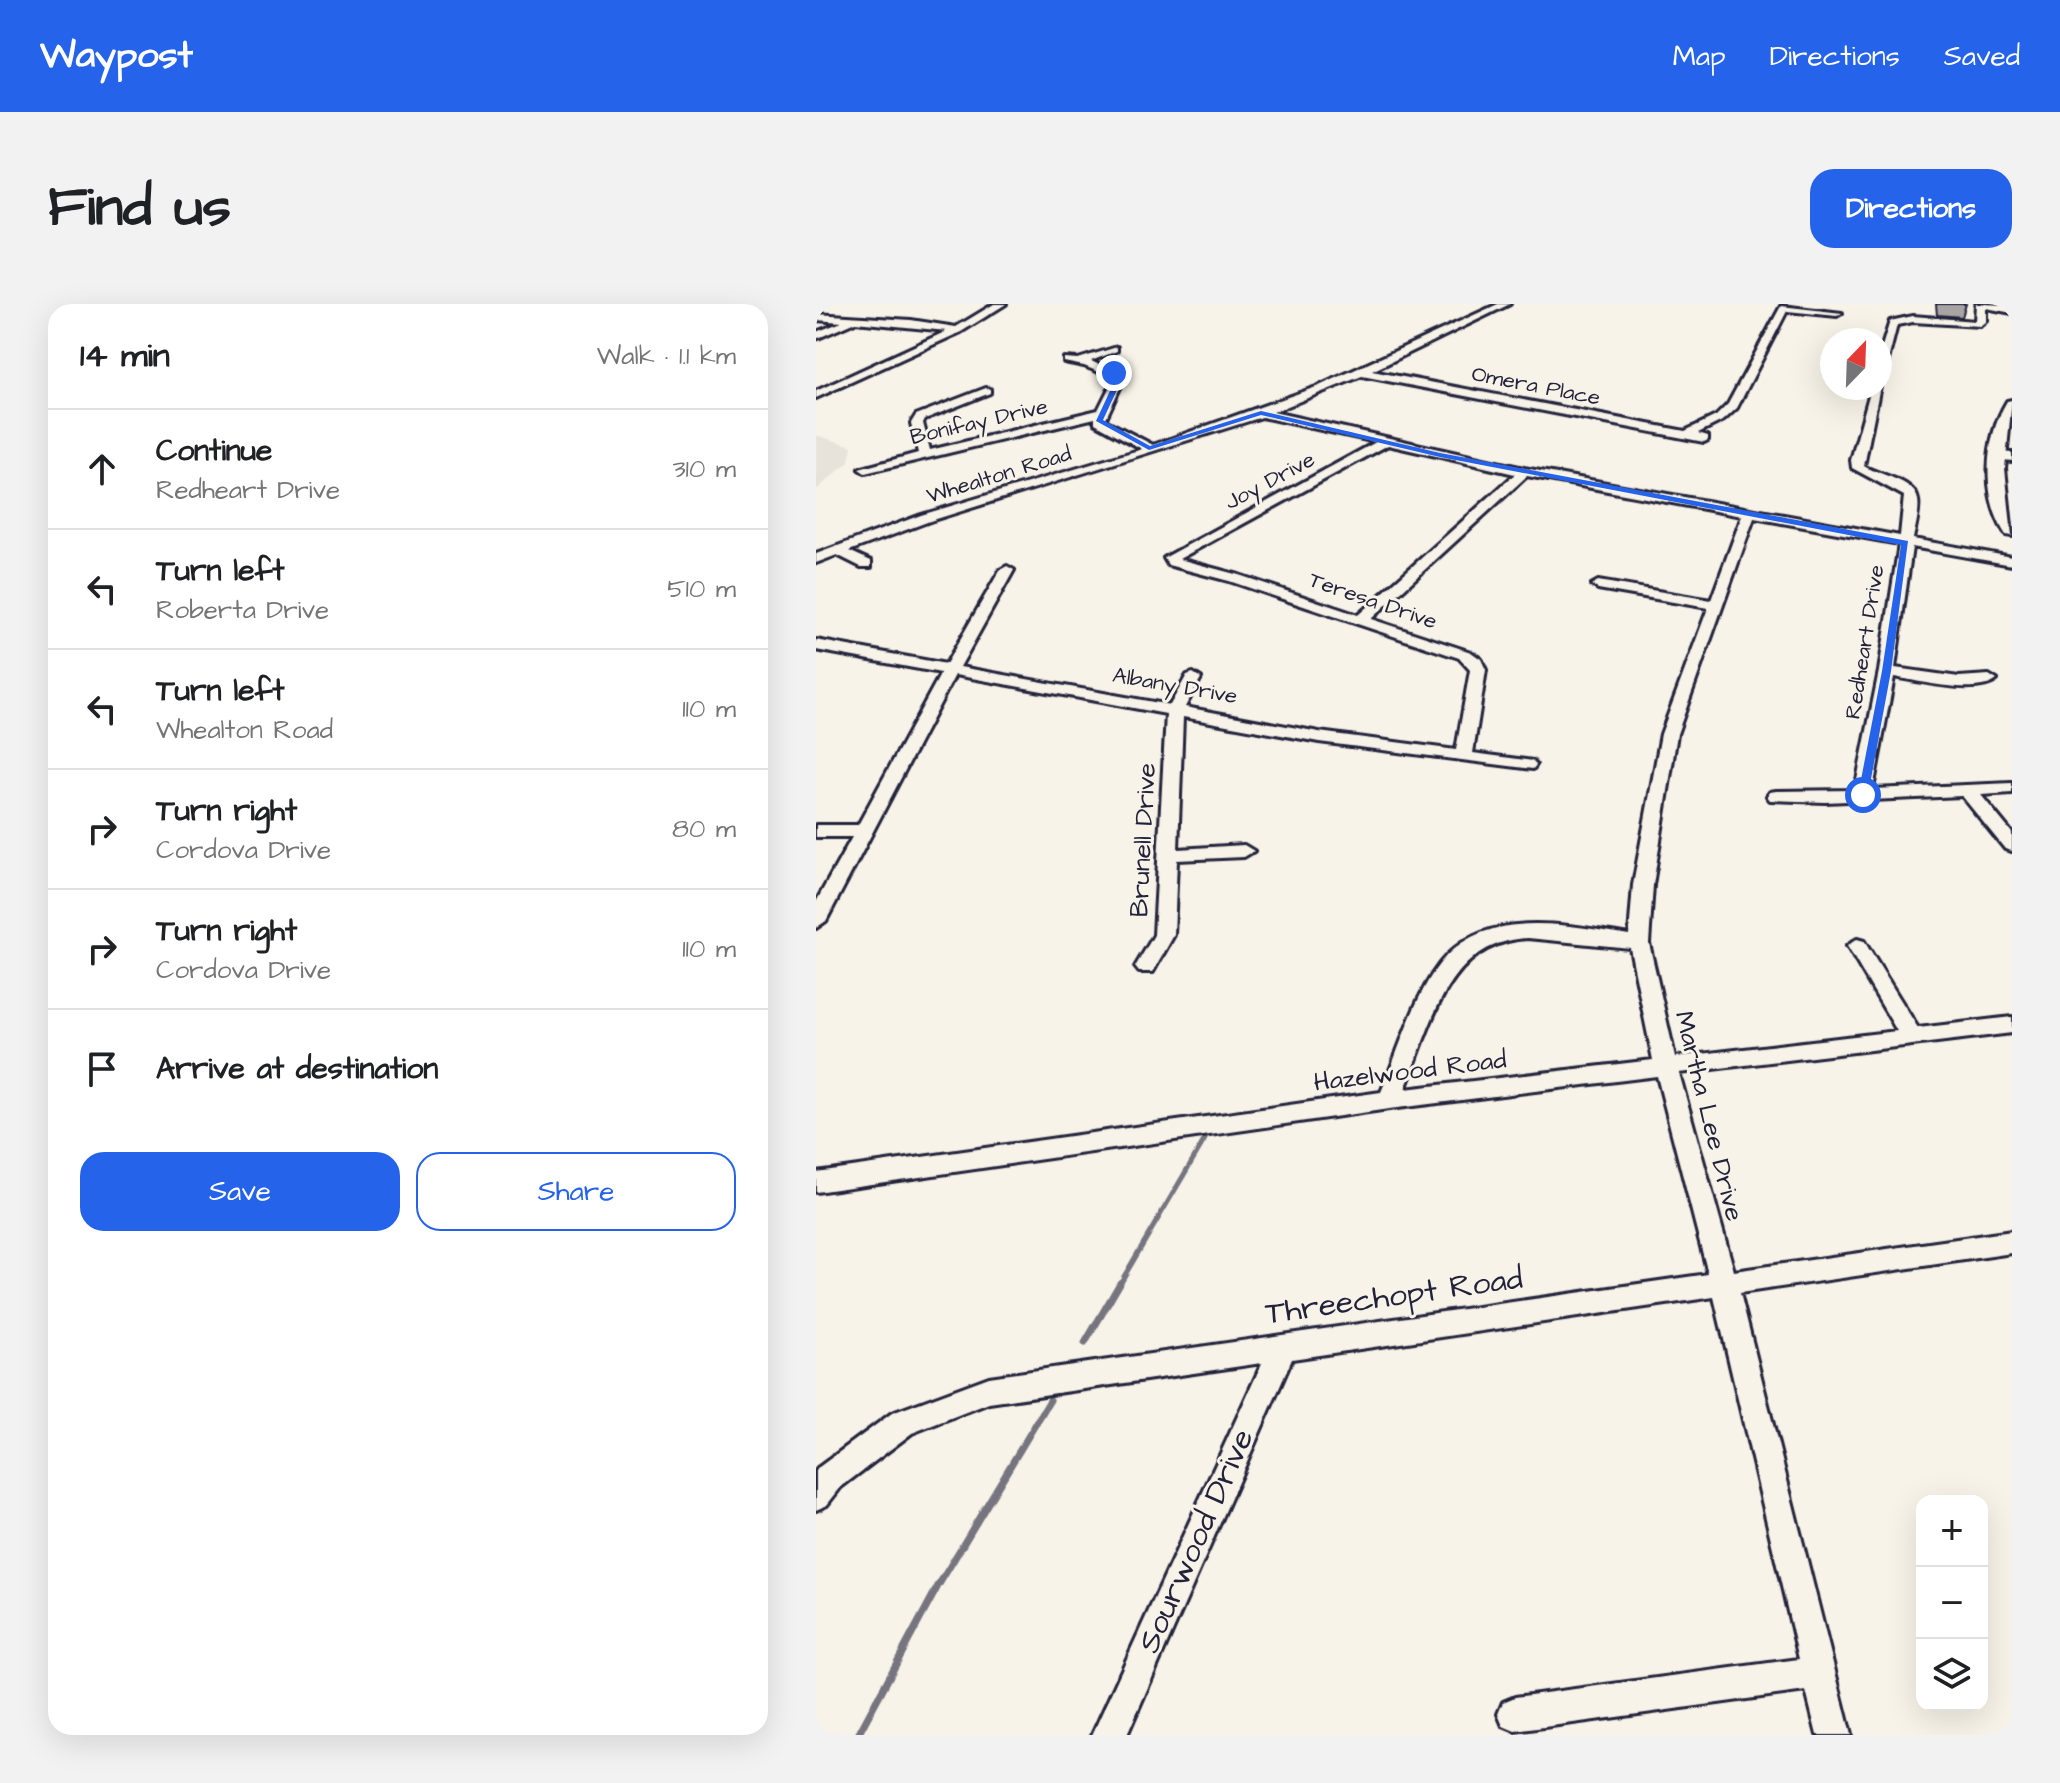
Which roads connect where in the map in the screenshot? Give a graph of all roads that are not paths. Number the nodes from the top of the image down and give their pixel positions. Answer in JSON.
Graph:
{"nodes":[{"id":1,"x":1001,"y":304,"type":"edge"},
{"id":2,"x":1505,"y":304,"type":"edge"},
{"id":3,"x":1983,"y":304,"type":"edge"},
{"id":4,"x":2012,"y":306,"type":"edge"},
{"id":5,"x":1837,"y":313,"type":"dead end"},
{"id":6,"x":816,"y":317,"type":"edge"},
{"id":7,"x":856,"y":319,"type":"junction"},
{"id":8,"x":1892,"y":328,"type":"edge"},
{"id":9,"x":958,"y":330,"type":"junction"},
{"id":10,"x":816,"y":336,"type":"edge"},
{"id":11,"x":1113,"y":349,"type":"dead end"},
{"id":12,"x":1360,"y":372,"type":"junction"},
{"id":13,"x":986,"y":391,"type":"dead end"},
{"id":14,"x":816,"y":395,"type":"edge"},
{"id":15,"x":1873,"y":400,"type":"edge"},
{"id":16,"x":2012,"y":404,"type":"edge"},
{"id":17,"x":1102,"y":413,"type":"junction"},
{"id":18,"x":1261,"y":413,"type":"junction"},
{"id":19,"x":1686,"y":435,"type":"junction"},
{"id":20,"x":1704,"y":438,"type":"dead end"},
{"id":21,"x":1384,"y":443,"type":"junction"},
{"id":22,"x":1149,"y":448,"type":"junction"},
{"id":23,"x":925,"y":455,"type":"junction"},
{"id":24,"x":2006,"y":457,"type":"edge"},
{"id":25,"x":865,"y":469,"type":"dead end"},
{"id":26,"x":1524,"y":472,"type":"junction"},
{"id":27,"x":1997,"y":486,"type":"junction"},
{"id":28,"x":1749,"y":515,"type":"junction"},
{"id":29,"x":2012,"y":531,"type":"edge"},
{"id":30,"x":1905,"y":543,"type":"junction"},
{"id":31,"x":2012,"y":546,"type":"edge"},
{"id":32,"x":837,"y":550,"type":"junction"},
{"id":33,"x":1175,"y":553,"type":"joint"},
{"id":34,"x":816,"y":559,"type":"edge"},
{"id":35,"x":2012,"y":561,"type":"edge"},
{"id":36,"x":866,"y":564,"type":"dead end"},
{"id":37,"x":1007,"y":570,"type":"dead end"},
{"id":38,"x":1598,"y":585,"type":"dead end"},
{"id":39,"x":1714,"y":605,"type":"junction"},
{"id":40,"x":1361,"y":620,"type":"junction"},
{"id":41,"x":816,"y":645,"type":"edge"},
{"id":42,"x":950,"y":670,"type":"junction"},
{"id":43,"x":1887,"y":671,"type":"junction"},
{"id":44,"x":1193,"y":678,"type":"dead end"},
{"id":45,"x":1989,"y":680,"type":"dead end"},
{"id":46,"x":1175,"y":710,"type":"junction"},
{"id":47,"x":1464,"y":757,"type":"junction"},
{"id":48,"x":1527,"y":765,"type":"dead end"},
{"id":49,"x":2012,"y":788,"type":"edge"},
{"id":50,"x":1967,"y":790,"type":"junction"},
{"id":51,"x":1863,"y":795,"type":"junction"},
{"id":52,"x":1776,"y":796,"type":"dead end"},
{"id":53,"x":816,"y":831,"type":"edge"},
{"id":54,"x":862,"y":831,"type":"junction"},
{"id":55,"x":2012,"y":845,"type":"edge"},
{"id":56,"x":1244,"y":851,"type":"dead end"},
{"id":57,"x":1169,"y":855,"type":"junction"},
{"id":58,"x":816,"y":921,"type":"edge"},
{"id":59,"x":1639,"y":943,"type":"junction"},
{"id":60,"x":1857,"y":946,"type":"dead end"},
{"id":61,"x":1146,"y":967,"type":"dead end"},
{"id":62,"x":2012,"y":1025,"type":"edge"},
{"id":63,"x":1913,"y":1038,"type":"junction"},
{"id":64,"x":1666,"y":1068,"type":"junction"},
{"id":65,"x":1389,"y":1100,"type":"junction"},
{"id":66,"x":816,"y":1182,"type":"edge"},
{"id":67,"x":2012,"y":1242,"type":"edge"},
{"id":68,"x":1724,"y":1283,"type":"junction"},
{"id":69,"x":1284,"y":1346,"type":"junction"},
{"id":70,"x":816,"y":1495,"type":"edge"},
{"id":71,"x":1818,"y":1673,"type":"junction"},
{"id":72,"x":1515,"y":1714,"type":"dead end"},
{"id":73,"x":1109,"y":1735,"type":"edge"},
{"id":74,"x":1834,"y":1735,"type":"edge"}],
"edges":[{"from":1,"to":9,"type":"street"},
{"from":2,"to":12,"type":"street","name":"Whealton Road"},
{"from":3,"to":4,"type":"main road"},
{"from":3,"to":8,"type":"street"},
{"from":5,"to":19,"type":"street"},
{"from":6,"to":7,"type":"street"},
{"from":7,"to":9,"type":"street"},
{"from":7,"to":10,"type":"street"},
{"from":9,"to":14,"type":"street"},
{"from":11,"to":17,"type":"street"},
{"from":12,"to":18,"type":"street","name":"Whealton Road"},
{"from":12,"to":19,"type":"street","name":"Omera Place"},
{"from":13,"to":23,"type":"street"},
{"from":15,"to":30,"type":"street","name":"Redheart Drive"},
{"from":16,"to":24,"type":"main road"},
{"from":17,"to":22,"type":"street"},
{"from":17,"to":23,"type":"street","name":"Bonifay Drive"},
{"from":18,"to":21,"type":"street"},
{"from":18,"to":22,"type":"street","name":"Whealton Road"},
{"from":19,"to":20,"type":"street","name":"Omera Place"},
{"from":21,"to":26,"type":"street"},
{"from":21,"to":33,"type":"street","name":"Joy Drive"},
{"from":22,"to":32,"type":"street","name":"Whealton Road"},
{"from":23,"to":25,"type":"street","name":"Bonifay Drive"},
{"from":24,"to":27,"type":"main road"},
{"from":26,"to":28,"type":"street"},
{"from":26,"to":40,"type":"street"},
{"from":27,"to":29,"type":"main road"},
{"from":27,"to":31,"type":"main road"},
{"from":28,"to":30,"type":"street"},
{"from":28,"to":39,"type":"street","name":"Martha Lee Drive"},
{"from":30,"to":35,"type":"street"},
{"from":30,"to":43,"type":"street","name":"Redheart Drive"},
{"from":32,"to":34,"type":"street","name":"Whealton Road"},
{"from":32,"to":36,"type":"street"},
{"from":33,"to":40,"type":"street","name":"Teresa Drive"},
{"from":37,"to":42,"type":"street"},
{"from":38,"to":39,"type":"street"},
{"from":39,"to":59,"type":"street","name":"Martha Lee Drive"},
{"from":40,"to":47,"type":"street","name":"Teresa Drive"},
{"from":41,"to":42,"type":"street","name":"Albany Drive"},
{"from":42,"to":46,"type":"street","name":"Albany Drive"},
{"from":42,"to":54,"type":"street"},
{"from":43,"to":45,"type":"street"},
{"from":43,"to":51,"type":"street","name":"Redheart Drive"},
{"from":44,"to":46,"type":"street"},
{"from":46,"to":47,"type":"street","name":"Albany Drive"},
{"from":46,"to":57,"type":"street","name":"Brunell Drive"},
{"from":47,"to":48,"type":"street","name":"Albany Drive"},
{"from":49,"to":50,"type":"street"},
{"from":50,"to":51,"type":"street"},
{"from":50,"to":55,"type":"street"},
{"from":51,"to":52,"type":"street"},
{"from":53,"to":54,"type":"street"},
{"from":54,"to":58,"type":"street"},
{"from":56,"to":57,"type":"street"},
{"from":57,"to":61,"type":"street","name":"Brunell Drive"},
{"from":59,"to":64,"type":"street","name":"Martha Lee Drive"},
{"from":59,"to":65,"type":"street"},
{"from":60,"to":63,"type":"street"},
{"from":62,"to":63,"type":"street","name":"Hazelwood Road"},
{"from":63,"to":64,"type":"street","name":"Hazelwood Road"},
{"from":64,"to":65,"type":"street","name":"Hazelwood Road"},
{"from":64,"to":68,"type":"street","name":"Martha Lee Drive"},
{"from":65,"to":66,"type":"street","name":"Hazelwood Road"},
{"from":67,"to":68,"type":"street","name":"Threechopt Road"},
{"from":68,"to":69,"type":"street","name":"Threechopt Road"},
{"from":68,"to":71,"type":"street","name":"Martha Lee Drive"},
{"from":69,"to":70,"type":"street","name":"Threechopt Road"},
{"from":69,"to":73,"type":"street","name":"Sourwood Drive"},
{"from":71,"to":72,"type":"street"},
{"from":71,"to":74,"type":"street","name":"Martha Lee Drive"}]}
